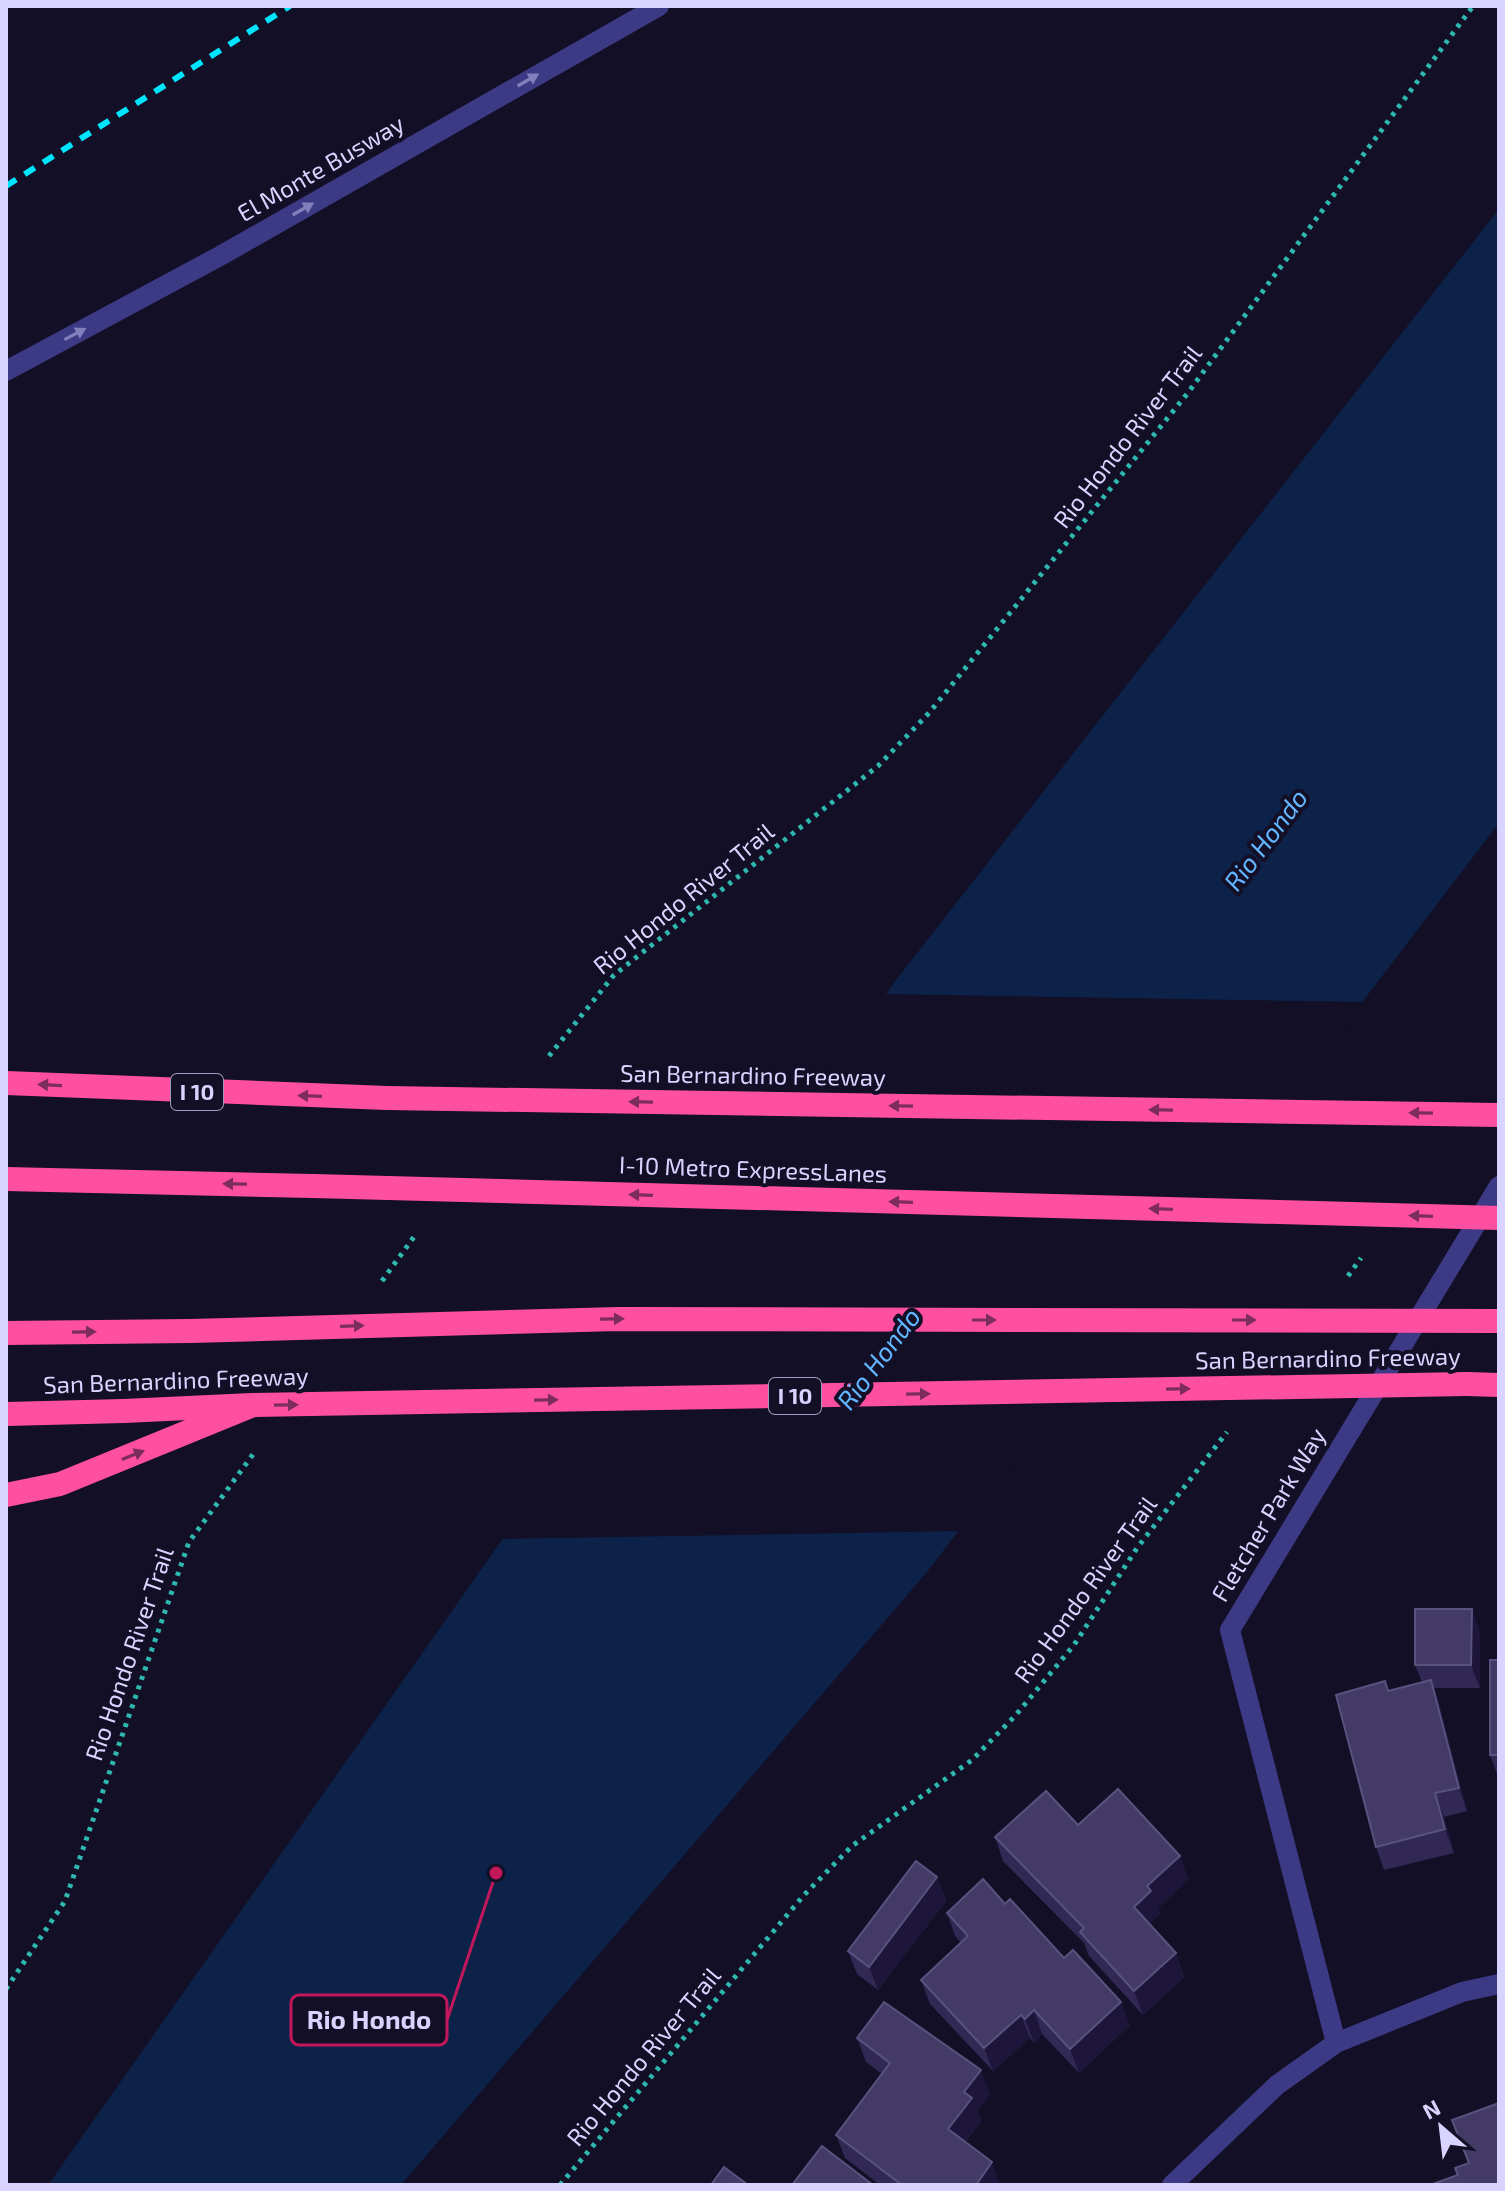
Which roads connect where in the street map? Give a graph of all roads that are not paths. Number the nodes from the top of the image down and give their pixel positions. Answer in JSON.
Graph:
{"nodes":[{"id":1,"x":659,"y":6,"type":"edge"},
{"id":2,"x":6,"y":371,"type":"edge"},
{"id":3,"x":6,"y":1083,"type":"edge"},
{"id":4,"x":1499,"y":1115,"type":"edge"},
{"id":5,"x":6,"y":1179,"type":"edge"},
{"id":6,"x":1499,"y":1186,"type":"edge"},
{"id":7,"x":1499,"y":1218,"type":"edge"},
{"id":8,"x":1499,"y":1321,"type":"edge"},
{"id":9,"x":6,"y":1333,"type":"edge"},
{"id":10,"x":1499,"y":1385,"type":"edge"},
{"id":11,"x":252,"y":1405,"type":"junction"},
{"id":12,"x":6,"y":1414,"type":"edge"},
{"id":13,"x":6,"y":1495,"type":"edge"},
{"id":14,"x":1499,"y":1984,"type":"edge"},
{"id":15,"x":1336,"y":2043,"type":"junction"},
{"id":16,"x":1172,"y":2185,"type":"edge"}],
"edges":[{"from":2,"to":1,"type":"street","name":"El Monte Busway","one_way":true},
{"from":4,"to":3,"type":"highway","name":"San Bernardino Freeway","number":"I 10","one_way":true,"bridge":true},
{"from":7,"to":5,"type":"highway","name":"I-10 Metro ExpressLanes","one_way":true,"bridge":true},
{"from":6,"to":15,"type":"street","name":"Fletcher Park Way"},
{"from":9,"to":8,"type":"highway","one_way":true,"bridge":true},
{"from":11,"to":10,"type":"highway","name":"San Bernardino Freeway","number":"I 10","one_way":true,"bridge":true},
{"from":11,"to":12,"type":"highway","name":"San Bernardino Freeway","number":"I 10","bridge":true},
{"from":13,"to":11,"type":"highway","one_way":true},
{"from":14,"to":15,"type":"street"},
{"from":15,"to":16,"type":"street"}]}
